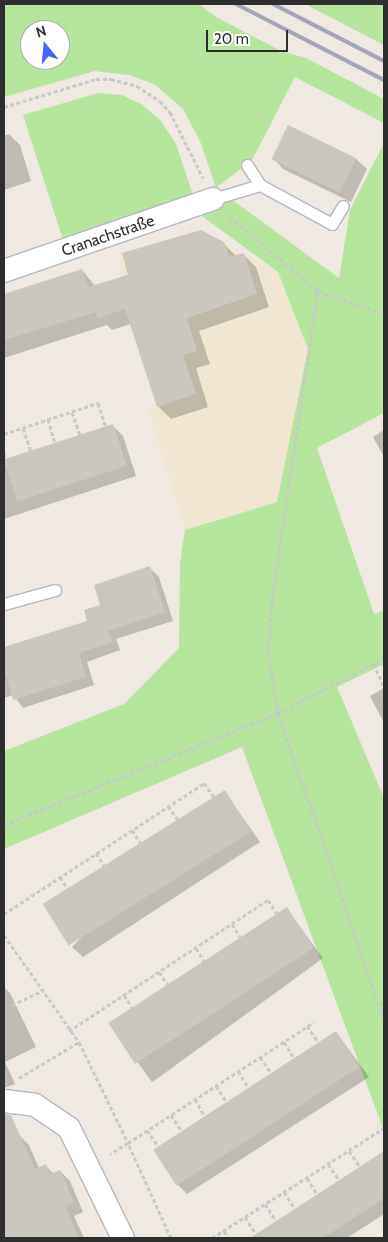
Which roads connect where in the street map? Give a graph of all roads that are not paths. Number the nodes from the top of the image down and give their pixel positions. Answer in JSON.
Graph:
{"nodes":[{"id":1,"x":247,"y":165,"type":"dead end"},
{"id":2,"x":260,"y":185,"type":"junction"},
{"id":3,"x":212,"y":199,"type":"joint"},
{"id":4,"x":343,"y":206,"type":"dead end"},
{"id":5,"x":4,"y":271,"type":"edge"},
{"id":6,"x":55,"y":590,"type":"dead end"},
{"id":7,"x":4,"y":604,"type":"edge"},
{"id":8,"x":9,"y":1093,"type":"edge"},
{"id":9,"x":123,"y":1238,"type":"edge"}],
"edges":[{"from":1,"to":2,"type":"lane"},
{"from":2,"to":3,"type":"lane"},
{"from":2,"to":4,"type":"lane"},
{"from":3,"to":5,"type":"street","name":"Cranachstraße"},
{"from":6,"to":7,"type":"lane"},
{"from":8,"to":9,"type":"street"}]}
